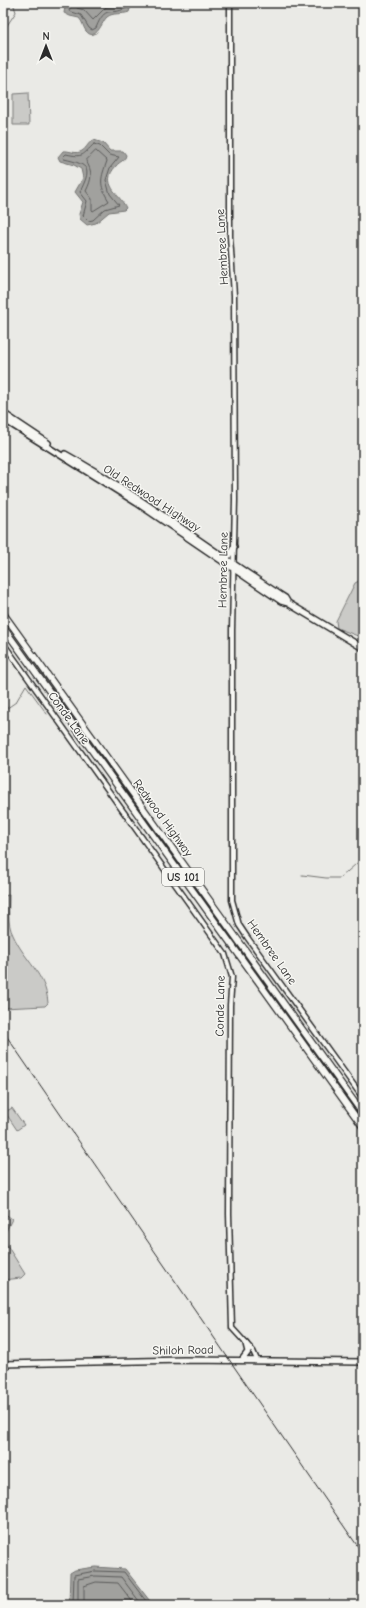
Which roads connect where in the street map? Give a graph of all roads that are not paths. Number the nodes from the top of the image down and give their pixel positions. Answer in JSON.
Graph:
{"nodes":[{"id":1,"x":230,"y":3,"type":"edge"},
{"id":2,"x":3,"y":413,"type":"edge"},
{"id":3,"x":3,"y":419,"type":"edge"},
{"id":4,"x":234,"y":547,"type":"junction"},
{"id":5,"x":226,"y":560,"type":"junction"},
{"id":6,"x":233,"y":568,"type":"junction"},
{"id":7,"x":3,"y":613,"type":"edge"},
{"id":8,"x":3,"y":627,"type":"edge"},
{"id":9,"x":3,"y":643,"type":"edge"},
{"id":10,"x":363,"y":648,"type":"edge"},
{"id":11,"x":363,"y":1098,"type":"edge"},
{"id":12,"x":363,"y":1114,"type":"edge"},
{"id":13,"x":363,"y":1127,"type":"edge"},
{"id":14,"x":246,"y":1344,"type":"junction"},
{"id":15,"x":242,"y":1360,"type":"junction"},
{"id":16,"x":257,"y":1360,"type":"junction"},
{"id":17,"x":363,"y":1362,"type":"edge"},
{"id":18,"x":3,"y":1364,"type":"edge"}],
"edges":[{"from":1,"to":4,"type":"street","name":"Hembree Lane"},
{"from":2,"to":5,"type":"main road","name":"Old Redwood Highway"},
{"from":3,"to":6,"type":"main road","name":"Old Redwood Highway"},
{"from":4,"to":5,"type":"main road"},
{"from":4,"to":6,"type":"street","name":"Hembree Lane"},
{"from":5,"to":6,"type":"main road","name":"Old Redwood Highway"},
{"from":6,"to":10,"type":"main road","name":"Old Redwood Highway"},
{"from":6,"to":11,"type":"street","name":"Hembree Lane"},
{"from":7,"to":12,"type":"highway","name":"Redwood Highway","number":"US 101"},
{"from":8,"to":13,"type":"highway","name":"Redwood Highway","number":"US 101"},
{"from":9,"to":14,"type":"street","name":"Conde Lane"},
{"from":14,"to":15,"type":"main road"},
{"from":14,"to":16,"type":"street","name":"Conde Lane"},
{"from":15,"to":16,"type":"main road","name":"Shiloh Road"},
{"from":15,"to":18,"type":"main road","name":"Shiloh Road"},
{"from":16,"to":17,"type":"main road","name":"Shiloh Road"}]}
